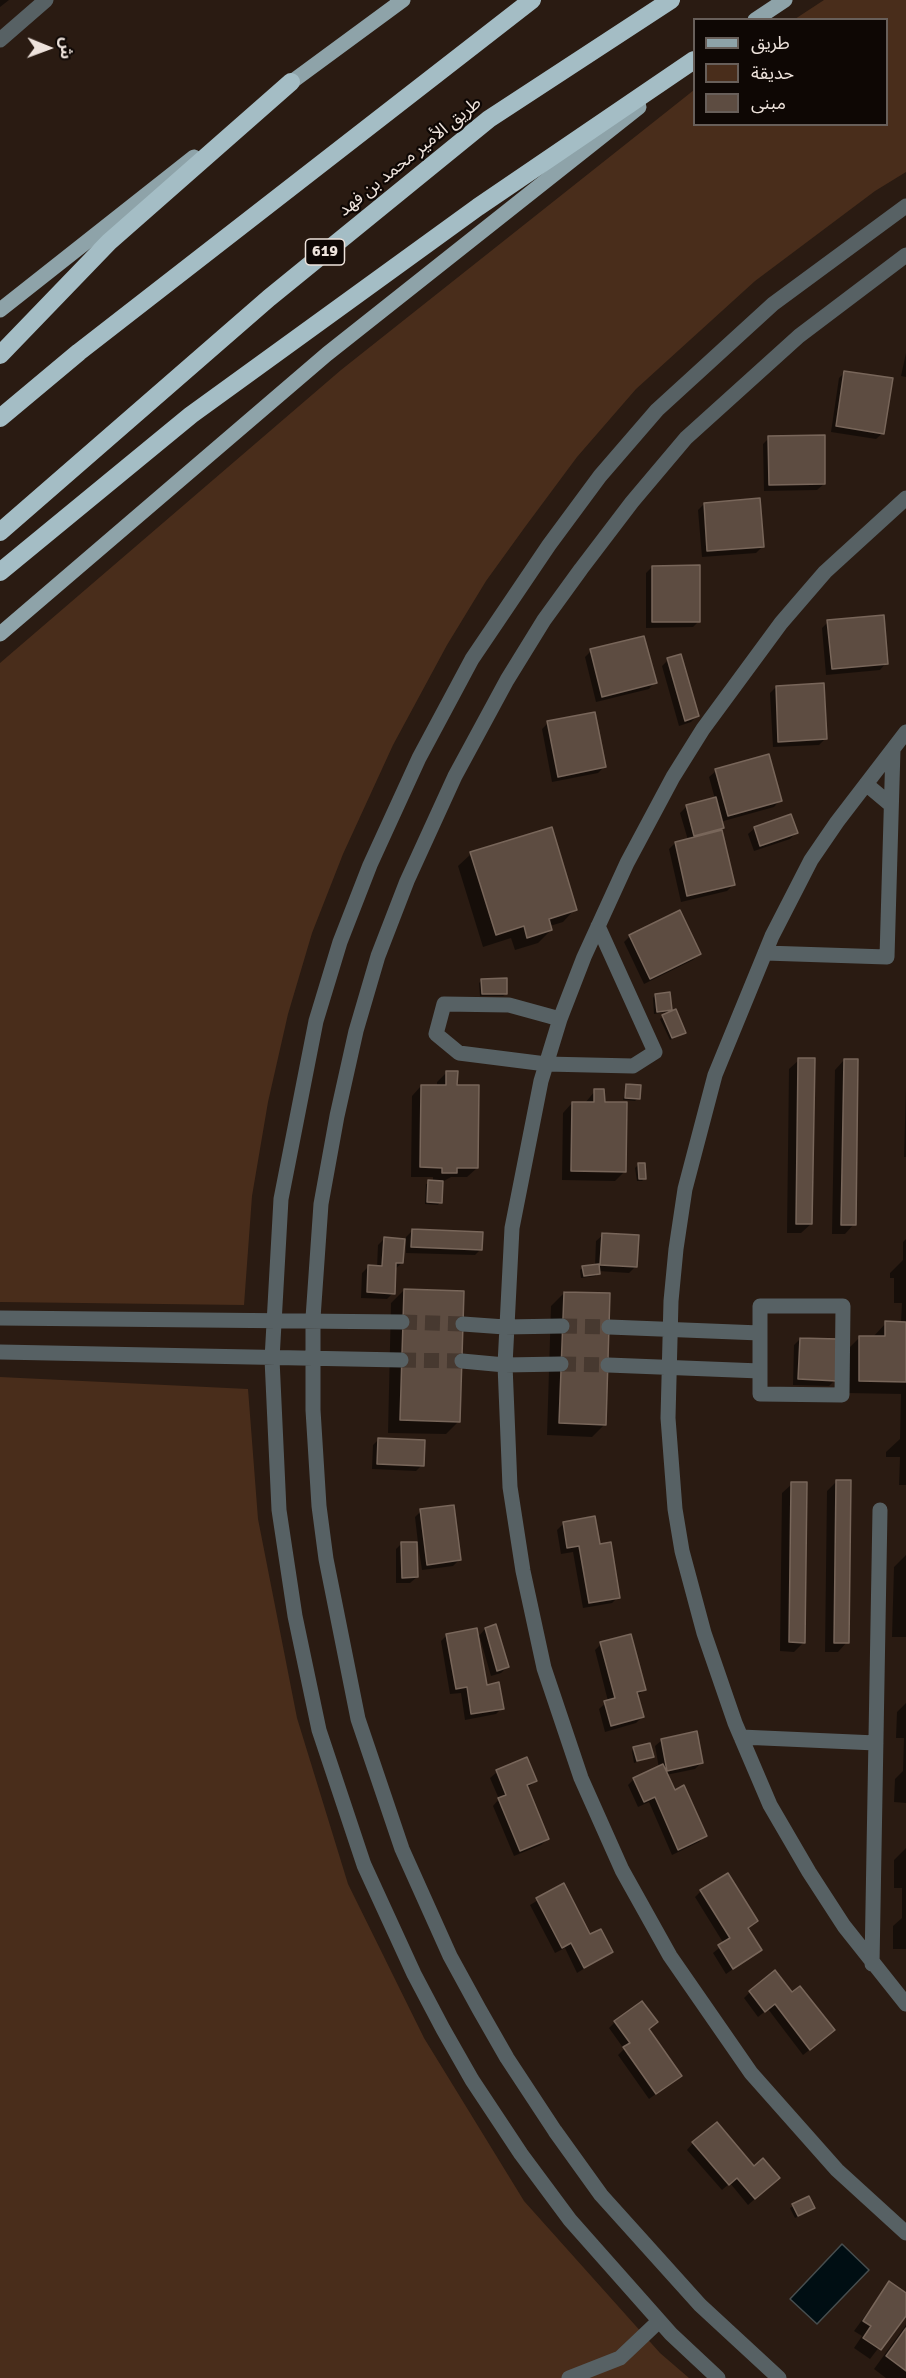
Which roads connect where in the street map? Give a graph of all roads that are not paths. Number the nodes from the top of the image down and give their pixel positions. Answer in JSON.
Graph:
{"nodes":[{"id":1,"x":46,"y":0,"type":"edge"},
{"id":2,"x":403,"y":0,"type":"edge"},
{"id":3,"x":532,"y":0,"type":"edge"},
{"id":4,"x":671,"y":0,"type":"edge"},
{"id":5,"x":784,"y":0,"type":"edge"},
{"id":6,"x":758,"y":18,"type":"edge"},
{"id":7,"x":0,"y":40,"type":"edge"},
{"id":8,"x":693,"y":62,"type":"edge"},
{"id":9,"x":693,"y":62,"type":"edge"},
{"id":10,"x":291,"y":82,"type":"junction"},
{"id":11,"x":906,"y":206,"type":"edge"},
{"id":12,"x":906,"y":255,"type":"edge"},
{"id":13,"x":0,"y":310,"type":"edge"},
{"id":14,"x":0,"y":355,"type":"edge"},
{"id":15,"x":0,"y":418,"type":"edge"},
{"id":16,"x":906,"y":498,"type":"edge"},
{"id":17,"x":0,"y":532,"type":"edge"},
{"id":18,"x":0,"y":572,"type":"edge"},
{"id":19,"x":0,"y":634,"type":"edge"},
{"id":20,"x":906,"y":732,"type":"edge"},
{"id":21,"x":893,"y":749,"type":"junction"},
{"id":22,"x":866,"y":784,"type":"junction"},
{"id":23,"x":891,"y":805,"type":"junction"},
{"id":24,"x":598,"y":926,"type":"junction"},
{"id":25,"x":765,"y":953,"type":"junction"},
{"id":26,"x":560,"y":1019,"type":"junction"},
{"id":27,"x":546,"y":1064,"type":"junction"},
{"id":28,"x":0,"y":1318,"type":"edge"},
{"id":29,"x":272,"y":1322,"type":"junction"},
{"id":30,"x":402,"y":1322,"type":"tunnel mouth"},
{"id":31,"x":313,"y":1323,"type":"junction"},
{"id":32,"x":463,"y":1324,"type":"tunnel mouth"},
{"id":33,"x":562,"y":1326,"type":"tunnel mouth"},
{"id":34,"x":505,"y":1327,"type":"junction"},
{"id":35,"x":609,"y":1328,"type":"tunnel mouth"},
{"id":36,"x":670,"y":1331,"type":"junction"},
{"id":37,"x":760,"y":1333,"type":"junction"},
{"id":38,"x":0,"y":1352,"type":"edge"},
{"id":39,"x":272,"y":1359,"type":"junction"},
{"id":40,"x":313,"y":1360,"type":"junction"},
{"id":41,"x":402,"y":1360,"type":"tunnel mouth"},
{"id":42,"x":462,"y":1361,"type":"tunnel mouth"},
{"id":43,"x":561,"y":1364,"type":"tunnel mouth"},
{"id":44,"x":505,"y":1365,"type":"junction"},
{"id":45,"x":608,"y":1365,"type":"tunnel mouth"},
{"id":46,"x":669,"y":1369,"type":"junction"},
{"id":47,"x":760,"y":1371,"type":"junction"},
{"id":48,"x":880,"y":1510,"type":"dead end"},
{"id":49,"x":741,"y":1737,"type":"junction"},
{"id":50,"x":876,"y":1743,"type":"junction"},
{"id":51,"x":872,"y":1964,"type":"junction"},
{"id":52,"x":906,"y":2004,"type":"edge"},
{"id":53,"x":906,"y":2233,"type":"edge"},
{"id":54,"x":659,"y":2321,"type":"junction"},
{"id":55,"x":570,"y":2378,"type":"edge"},
{"id":56,"x":718,"y":2378,"type":"edge"},
{"id":57,"x":779,"y":2378,"type":"edge"}],
"edges":[{"from":1,"to":7,"type":"street"},
{"from":2,"to":10,"type":"main road"},
{"from":3,"to":15,"type":"highway"},
{"from":4,"to":17,"type":"highway","name":"طريق الأمير محمد بن فهد","number":"619"},
{"from":5,"to":6,"type":"main road"},
{"from":8,"to":18,"type":"highway"},
{"from":9,"to":19,"type":"main road"},
{"from":10,"to":13,"type":"main road"},
{"from":10,"to":14,"type":"highway"},
{"from":11,"to":29,"type":"street"},
{"from":12,"to":31,"type":"street"},
{"from":16,"to":24,"type":"street"},
{"from":20,"to":21,"type":"street"},
{"from":21,"to":22,"type":"street"},
{"from":21,"to":23,"type":"street"},
{"from":22,"to":23,"type":"street"},
{"from":22,"to":25,"type":"street"},
{"from":23,"to":25,"type":"street"},
{"from":24,"to":26,"type":"street"},
{"from":24,"to":27,"type":"street"},
{"from":25,"to":36,"type":"street"},
{"from":26,"to":27,"type":"street"},
{"from":26,"to":27,"type":"street"},
{"from":27,"to":34,"type":"street"},
{"from":28,"to":29,"type":"street"},
{"from":29,"to":31,"type":"street"},
{"from":29,"to":39,"type":"street"},
{"from":30,"to":31,"type":"street"},
{"from":31,"to":40,"type":"street"},
{"from":32,"to":34,"type":"street"},
{"from":33,"to":34,"type":"street"},
{"from":34,"to":44,"type":"street"},
{"from":35,"to":36,"type":"street"},
{"from":36,"to":37,"type":"street"},
{"from":36,"to":46,"type":"street"},
{"from":37,"to":47,"type":"street"},
{"from":37,"to":47,"type":"street"},
{"from":38,"to":39,"type":"street"},
{"from":39,"to":40,"type":"street"},
{"from":39,"to":54,"type":"street"},
{"from":40,"to":41,"type":"street"},
{"from":40,"to":57,"type":"street"},
{"from":42,"to":44,"type":"street"},
{"from":43,"to":44,"type":"street"},
{"from":44,"to":53,"type":"street"},
{"from":45,"to":46,"type":"street"},
{"from":46,"to":47,"type":"street"},
{"from":46,"to":49,"type":"street"},
{"from":48,"to":50,"type":"street"},
{"from":49,"to":50,"type":"street"},
{"from":49,"to":51,"type":"street"},
{"from":50,"to":51,"type":"street"},
{"from":51,"to":52,"type":"street"},
{"from":54,"to":55,"type":"street"},
{"from":54,"to":56,"type":"street"}]}
